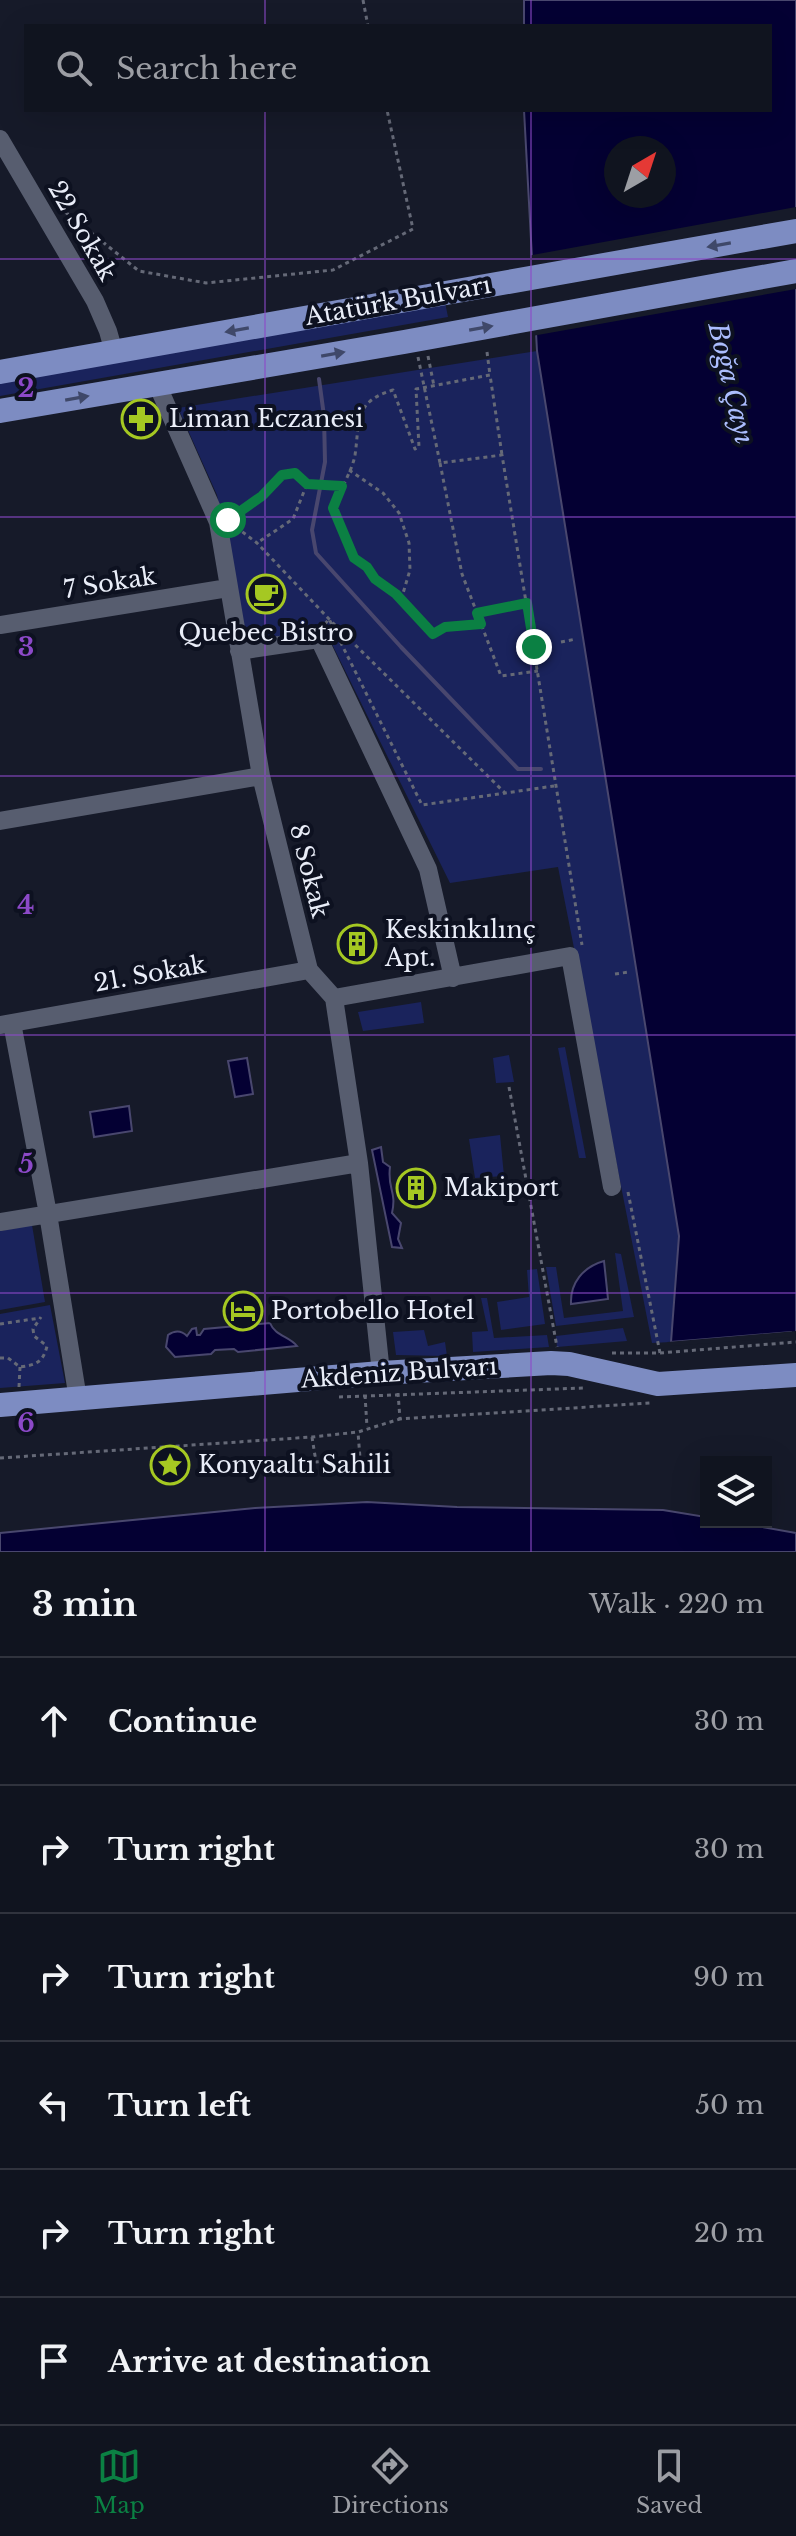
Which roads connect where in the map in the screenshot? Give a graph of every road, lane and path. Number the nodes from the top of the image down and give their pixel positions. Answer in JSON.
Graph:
{"nodes":[{"id":1,"x":363,"y":0,"type":"edge"},
{"id":2,"x":368,"y":24,"type":"edge"},
{"id":3,"x":387,"y":112,"type":"edge"},
{"id":4,"x":0,"y":139,"type":"edge"},
{"id":5,"x":21,"y":173,"type":"junction"},
{"id":6,"x":0,"y":176,"type":"edge"},
{"id":7,"x":51,"y":200,"type":"dead end"},
{"id":8,"x":796,"y":231,"type":"edge"},
{"id":9,"x":796,"y":271,"type":"edge"},
{"id":10,"x":416,"y":347,"type":"junction"},
{"id":11,"x":114,"y":352,"type":"junction"},
{"id":12,"x":487,"y":352,"type":"dead end"},
{"id":13,"x":0,"y":372,"type":"edge"},
{"id":14,"x":490,"y":375,"type":"junction"},
{"id":15,"x":157,"y":384,"type":"junction"},
{"id":16,"x":434,"y":386,"type":"junction"},
{"id":17,"x":424,"y":387,"type":"junction"},
{"id":18,"x":0,"y":411,"type":"edge"},
{"id":19,"x":502,"y":455,"type":"junction"},
{"id":20,"x":440,"y":463,"type":"junction"},
{"id":21,"x":349,"y":470,"type":"junction"},
{"id":22,"x":307,"y":484,"type":"junction"},
{"id":23,"x":342,"y":486,"type":"junction"},
{"id":24,"x":257,"y":543,"type":"junction"},
{"id":25,"x":228,"y":588,"type":"junction"},
{"id":26,"x":401,"y":600,"type":"junction"},
{"id":27,"x":527,"y":603,"type":"junction"},
{"id":28,"x":477,"y":613,"type":"junction"},
{"id":29,"x":481,"y":624,"type":"junction"},
{"id":30,"x":0,"y":625,"type":"edge"},
{"id":31,"x":576,"y":639,"type":"dead end"},
{"id":32,"x":561,"y":642,"type":"dead end"},
{"id":33,"x":542,"y":645,"type":"dead end"},
{"id":34,"x":534,"y":647,"type":"junction"},
{"id":35,"x":239,"y":651,"type":"junction"},
{"id":36,"x":538,"y":671,"type":"junction"},
{"id":37,"x":261,"y":776,"type":"junction"},
{"id":38,"x":506,"y":794,"type":"dead end"},
{"id":39,"x":0,"y":821,"type":"edge"},
{"id":40,"x":583,"y":949,"type":"dead end"},
{"id":41,"x":309,"y":970,"type":"junction"},
{"id":42,"x":629,"y":972,"type":"dead end"},
{"id":43,"x":615,"y":974,"type":"dead end"},
{"id":44,"x":453,"y":978,"type":"junction"},
{"id":45,"x":334,"y":998,"type":"junction"},
{"id":46,"x":6,"y":1024,"type":"edge"},
{"id":47,"x":509,"y":1087,"type":"dead end"},
{"id":48,"x":359,"y":1163,"type":"junction"},
{"id":49,"x":612,"y":1187,"type":"dead end"},
{"id":50,"x":48,"y":1214,"type":"junction"},
{"id":51,"x":0,"y":1222,"type":"edge"},
{"id":52,"x":52,"y":1316,"type":"dead end"},
{"id":53,"x":41,"y":1317,"type":"junction"},
{"id":54,"x":0,"y":1324,"type":"edge"},
{"id":55,"x":796,"y":1342,"type":"edge"},
{"id":56,"x":558,"y":1352,"type":"dead end"},
{"id":57,"x":660,"y":1353,"type":"dead end"},
{"id":58,"x":0,"y":1358,"type":"edge"},
{"id":59,"x":20,"y":1367,"type":"junction"},
{"id":60,"x":381,"y":1373,"type":"junction"},
{"id":61,"x":796,"y":1375,"type":"edge"},
{"id":62,"x":593,"y":1387,"type":"dead end"},
{"id":63,"x":665,"y":1393,"type":"junction"},
{"id":64,"x":365,"y":1395,"type":"dead end"},
{"id":65,"x":9,"y":1399,"type":"edge"},
{"id":66,"x":78,"y":1399,"type":"junction"},
{"id":67,"x":400,"y":1419,"type":"junction"},
{"id":68,"x":367,"y":1429,"type":"junction"},
{"id":69,"x":358,"y":1432,"type":"junction"},
{"id":70,"x":312,"y":1437,"type":"junction"},
{"id":71,"x":0,"y":1458,"type":"edge"}],
"edges":[{"from":1,"to":2,"type":"path"},
{"from":3,"to":7,"type":"path"},
{"from":4,"to":5,"type":"street","name":"22 Sokak"},
{"from":5,"to":6,"type":"street"},
{"from":5,"to":11,"type":"street","name":"22 Sokak"},
{"from":8,"to":11,"type":"main road","name":"Atatürk Bulvarı","one_way":true},
{"from":10,"to":9,"type":"main road","name":"Atatürk Bulvarı","one_way":true},
{"from":15,"to":10,"type":"main road","name":"Atatürk Bulvarı","one_way":true},
{"from":10,"to":16,"type":"path"},
{"from":10,"to":17,"type":"path"},
{"from":11,"to":13,"type":"main road","name":"Atatürk Bulvarı"},
{"from":12,"to":14,"type":"path"},
{"from":14,"to":16,"type":"path"},
{"from":14,"to":19,"type":"path"},
{"from":18,"to":15,"type":"main road","name":"Atatürk Bulvarı","one_way":true},
{"from":15,"to":25,"type":"street","name":"8 Sokak"},
{"from":16,"to":17,"type":"path"},
{"from":17,"to":20,"type":"path"},
{"from":17,"to":21,"type":"path"},
{"from":19,"to":20,"type":"path"},
{"from":19,"to":27,"type":"path"},
{"from":20,"to":28,"type":"path"},
{"from":21,"to":23,"type":"path"},
{"from":21,"to":26,"type":"path"},
{"from":22,"to":23,"type":"path"},
{"from":22,"to":24,"type":"path"},
{"from":22,"to":24,"type":"path"},
{"from":23,"to":26,"type":"path"},
{"from":24,"to":38,"type":"path"},
{"from":25,"to":30,"type":"street","name":"7 Sokak"},
{"from":25,"to":35,"type":"street","name":"8 Sokak"},
{"from":26,"to":29,"type":"path"},
{"from":27,"to":28,"type":"path"},
{"from":27,"to":34,"type":"path"},
{"from":28,"to":29,"type":"path"},
{"from":29,"to":36,"type":"path"},
{"from":31,"to":32,"type":"path"},
{"from":33,"to":34,"type":"path"},
{"from":34,"to":36,"type":"path"},
{"from":35,"to":37,"type":"street","name":"8 Sokak"},
{"from":35,"to":44,"type":"street"},
{"from":36,"to":40,"type":"path"},
{"from":37,"to":39,"type":"street"},
{"from":37,"to":41,"type":"street","name":"8 Sokak"},
{"from":41,"to":45,"type":"street","name":"8 Sokak"},
{"from":41,"to":46,"type":"street","name":"21. Sokak"},
{"from":42,"to":43,"type":"path"},
{"from":44,"to":45,"type":"street"},
{"from":44,"to":49,"type":"street"},
{"from":45,"to":48,"type":"street"},
{"from":46,"to":50,"type":"street"},
{"from":47,"to":56,"type":"path"},
{"from":48,"to":50,"type":"street"},
{"from":48,"to":60,"type":"street"},
{"from":50,"to":51,"type":"street"},
{"from":50,"to":66,"type":"street"},
{"from":52,"to":53,"type":"path"},
{"from":53,"to":54,"type":"path"},
{"from":53,"to":59,"type":"path"},
{"from":55,"to":57,"type":"path"},
{"from":58,"to":59,"type":"path"},
{"from":59,"to":65,"type":"path"},
{"from":60,"to":63,"type":"main road","name":"Akdeniz Bulvarı"},
{"from":60,"to":66,"type":"main road","name":"Akdeniz Bulvarı"},
{"from":61,"to":63,"type":"main road","name":"Akdeniz Bulvarı"},
{"from":62,"to":67,"type":"path"},
{"from":63,"to":67,"type":"path"},
{"from":64,"to":68,"type":"path"},
{"from":65,"to":66,"type":"main road","name":"Akdeniz Bulvarı"},
{"from":67,"to":68,"type":"path"},
{"from":68,"to":69,"type":"path"},
{"from":69,"to":70,"type":"path"},
{"from":69,"to":70,"type":"path"},
{"from":70,"to":71,"type":"path"}]}
